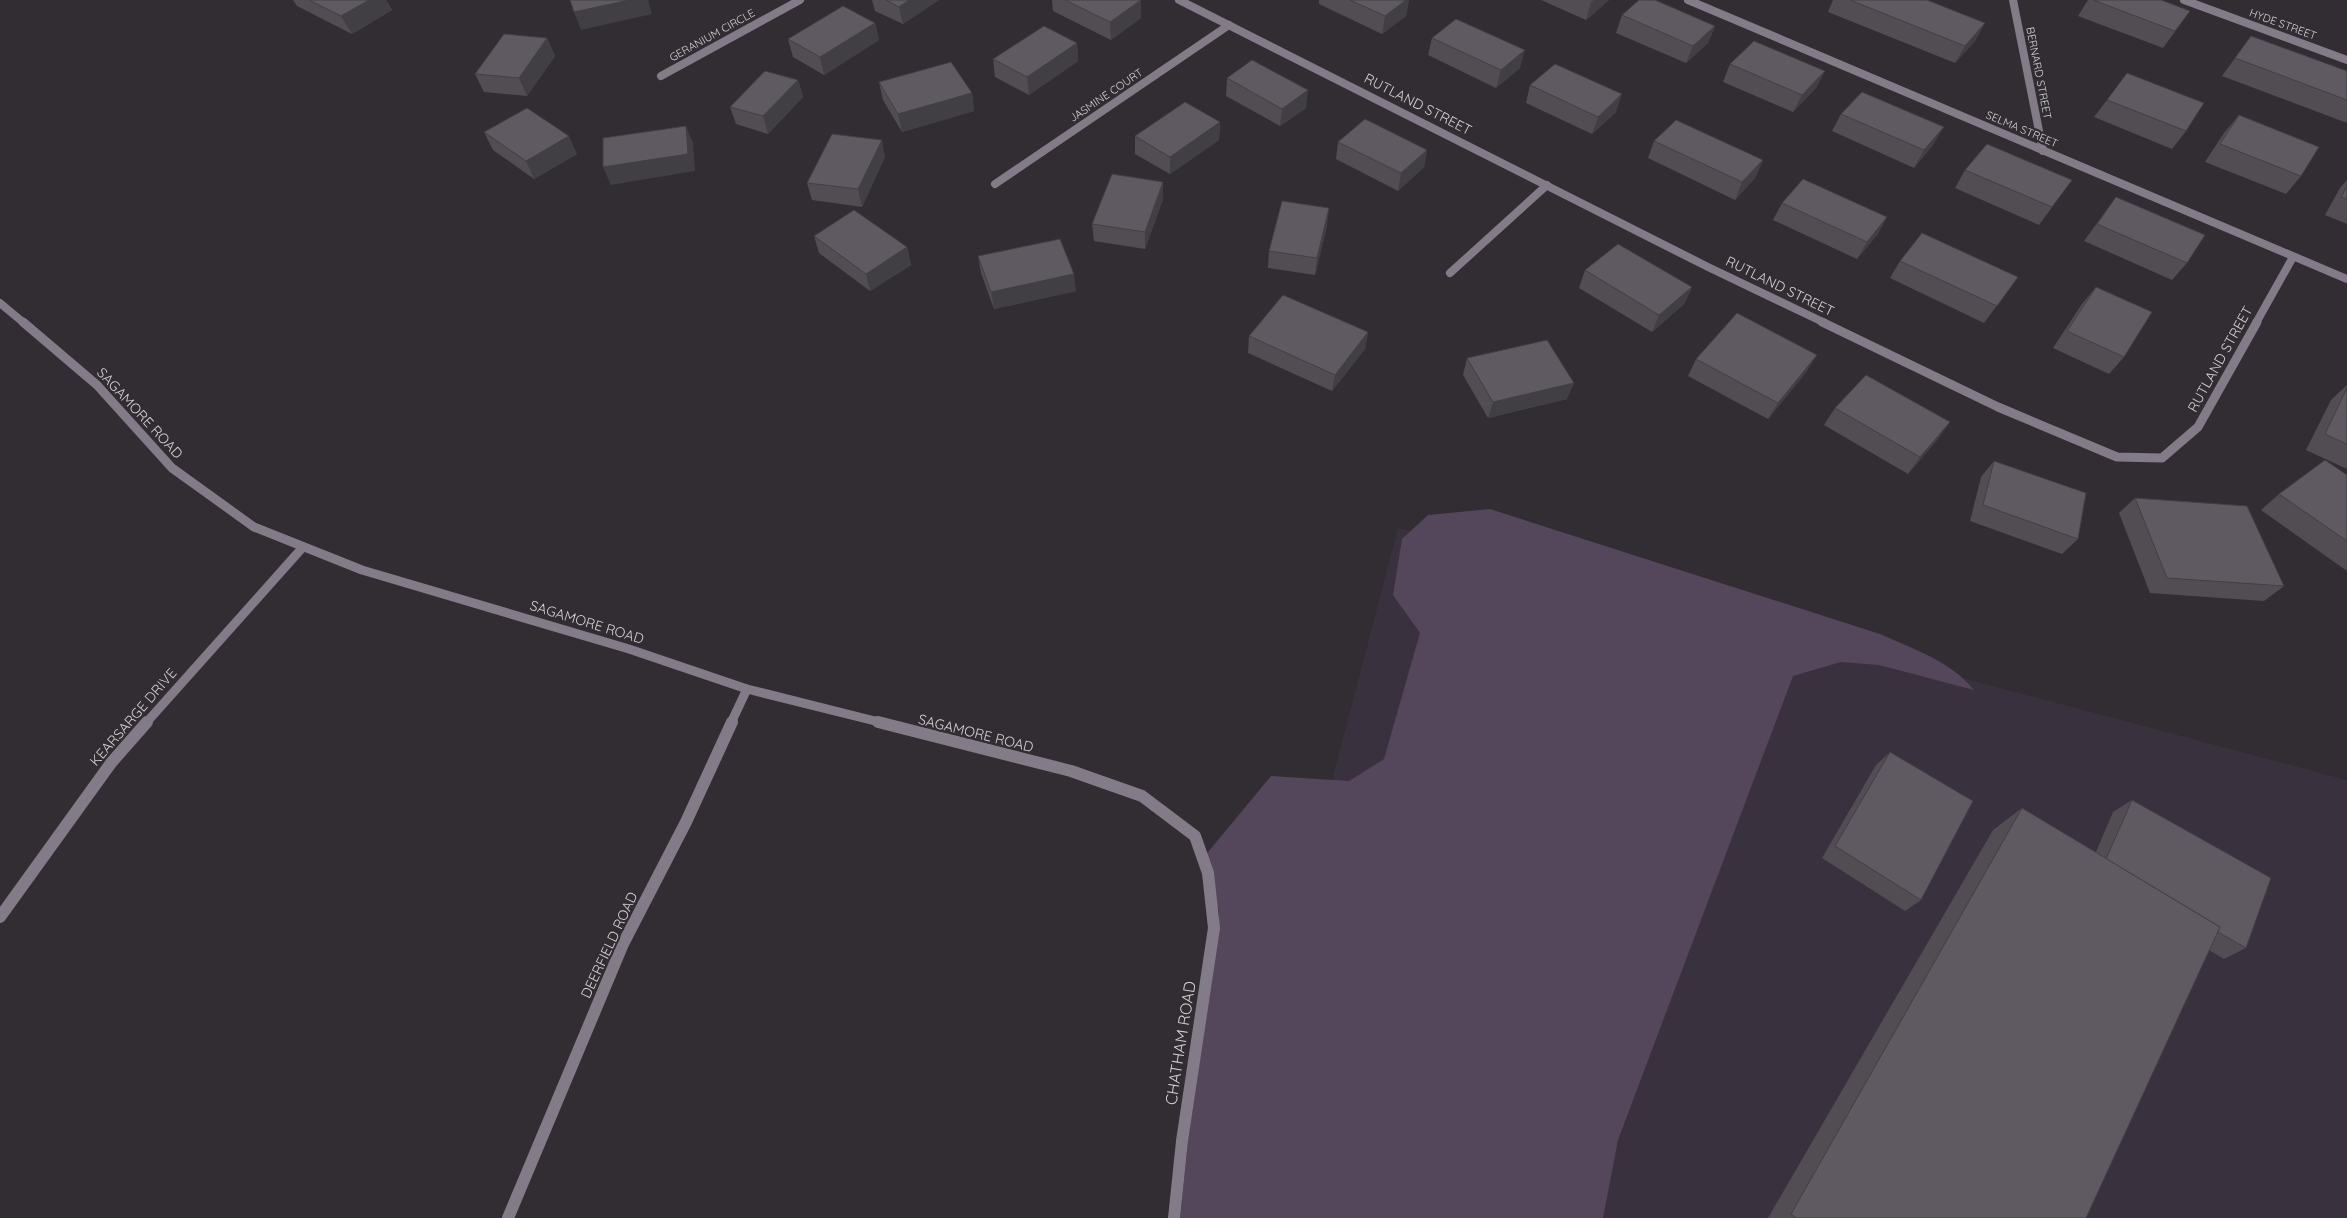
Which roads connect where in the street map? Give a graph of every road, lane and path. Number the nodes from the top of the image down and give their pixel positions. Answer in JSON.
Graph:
{"nodes":[{"id":1,"x":800,"y":0,"type":"edge"},
{"id":2,"x":1179,"y":0,"type":"edge"},
{"id":3,"x":1688,"y":0,"type":"edge"},
{"id":4,"x":2013,"y":0,"type":"edge"},
{"id":5,"x":2184,"y":0,"type":"edge"},
{"id":6,"x":1229,"y":25,"type":"junction"},
{"id":7,"x":2347,"y":60,"type":"edge"},
{"id":8,"x":661,"y":76,"type":"dead end"},
{"id":9,"x":2044,"y":151,"type":"junction"},
{"id":10,"x":995,"y":184,"type":"dead end"},
{"id":11,"x":1547,"y":186,"type":"junction"},
{"id":12,"x":2293,"y":256,"type":"junction"},
{"id":13,"x":1450,"y":273,"type":"dead end"},
{"id":14,"x":2347,"y":279,"type":"edge"},
{"id":15,"x":0,"y":303,"type":"edge"},
{"id":16,"x":303,"y":547,"type":"junction"},
{"id":17,"x":747,"y":689,"type":"junction"},
{"id":18,"x":1208,"y":873,"type":"joint"},
{"id":19,"x":0,"y":917,"type":"edge"},
{"id":20,"x":508,"y":1218,"type":"edge"},
{"id":21,"x":1174,"y":1218,"type":"edge"}],
"edges":[{"from":1,"to":8,"type":"street","name":"GERANIUM CIRCLE"},
{"from":2,"to":6,"type":"street","name":"RUTLAND STREET"},
{"from":3,"to":9,"type":"street","name":"SELMA STREET"},
{"from":4,"to":9,"type":"street","name":"BERNARD STREET"},
{"from":5,"to":7,"type":"street","name":"HYDE STREET"},
{"from":6,"to":10,"type":"street","name":"JASMINE COURT"},
{"from":6,"to":11,"type":"street","name":"RUTLAND STREET"},
{"from":9,"to":12,"type":"street","name":"SELMA STREET"},
{"from":11,"to":12,"type":"street","name":"RUTLAND STREET"},
{"from":11,"to":13,"type":"street"},
{"from":12,"to":14,"type":"street","name":"SELMA STREET"},
{"from":15,"to":16,"type":"street","name":"SAGAMORE ROAD"},
{"from":16,"to":17,"type":"street","name":"SAGAMORE ROAD"},
{"from":16,"to":19,"type":"street","name":"KEARSARGE DRIVE"},
{"from":17,"to":18,"type":"street","name":"SAGAMORE ROAD"},
{"from":17,"to":20,"type":"street","name":"DEERFIELD ROAD"},
{"from":18,"to":21,"type":"street","name":"CHATHAM ROAD"}]}
